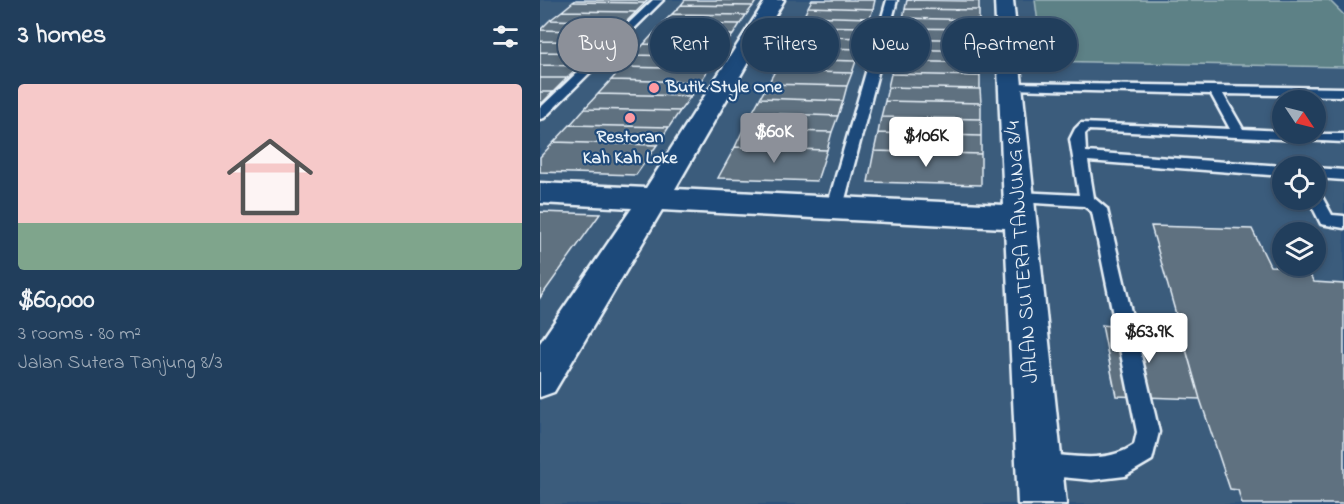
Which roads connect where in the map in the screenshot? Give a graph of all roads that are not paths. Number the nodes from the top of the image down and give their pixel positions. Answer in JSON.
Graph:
{"nodes":[{"id":1,"x":658,"y":0,"type":"edge"},
{"id":2,"x":774,"y":0,"type":"edge"},
{"id":3,"x":892,"y":0,"type":"edge"},
{"id":4,"x":1004,"y":0,"type":"edge"},
{"id":5,"x":1011,"y":87,"type":"junction"},
{"id":6,"x":1214,"y":89,"type":"junction"},
{"id":7,"x":1344,"y":92,"type":"edge"},
{"id":8,"x":540,"y":115,"type":"edge"},
{"id":9,"x":1239,"y":133,"type":"junction"},
{"id":10,"x":1344,"y":138,"type":"edge"},
{"id":11,"x":1080,"y":156,"type":"junction"},
{"id":12,"x":1272,"y":170,"type":"edge"},
{"id":13,"x":1326,"y":174,"type":"edge"},
{"id":14,"x":1344,"y":175,"type":"edge"},
{"id":15,"x":540,"y":192,"type":"edge"},
{"id":16,"x":655,"y":197,"type":"junction"},
{"id":17,"x":1087,"y":201,"type":"junction"},
{"id":18,"x":835,"y":207,"type":"junction"},
{"id":19,"x":1020,"y":207,"type":"junction"},
{"id":20,"x":1322,"y":210,"type":"edge"},
{"id":21,"x":1344,"y":222,"type":"edge"},
{"id":22,"x":540,"y":378,"type":"edge"},
{"id":23,"x":1040,"y":464,"type":"junction"},
{"id":24,"x":1042,"y":504,"type":"edge"}],
"edges":[{"from":1,"to":8,"type":"lane"},
{"from":2,"to":16,"type":"street"},
{"from":3,"to":18,"type":"lane"},
{"from":4,"to":5,"type":"street","name":"JALAN SUTERA TANJUNG 8/4"},
{"from":5,"to":6,"type":"lane"},
{"from":5,"to":19,"type":"street","name":"JALAN SUTERA TANJUNG 8/4"},
{"from":6,"to":7,"type":"lane"},
{"from":6,"to":9,"type":"lane"},
{"from":9,"to":10,"type":"lane"},
{"from":9,"to":11,"type":"lane"},
{"from":11,"to":12,"type":"lane"},
{"from":11,"to":17,"type":"lane"},
{"from":13,"to":14,"type":"lane"},
{"from":15,"to":16,"type":"street"},
{"from":16,"to":18,"type":"street"},
{"from":16,"to":22,"type":"street"},
{"from":17,"to":19,"type":"lane"},
{"from":17,"to":23,"type":"lane"},
{"from":18,"to":19,"type":"street"},
{"from":19,"to":23,"type":"street","name":"JALAN SUTERA TANJUNG 8/4"},
{"from":20,"to":21,"type":"lane"},
{"from":23,"to":24,"type":"street","name":"JALAN SUTERA TANJUNG 8/4"}]}
